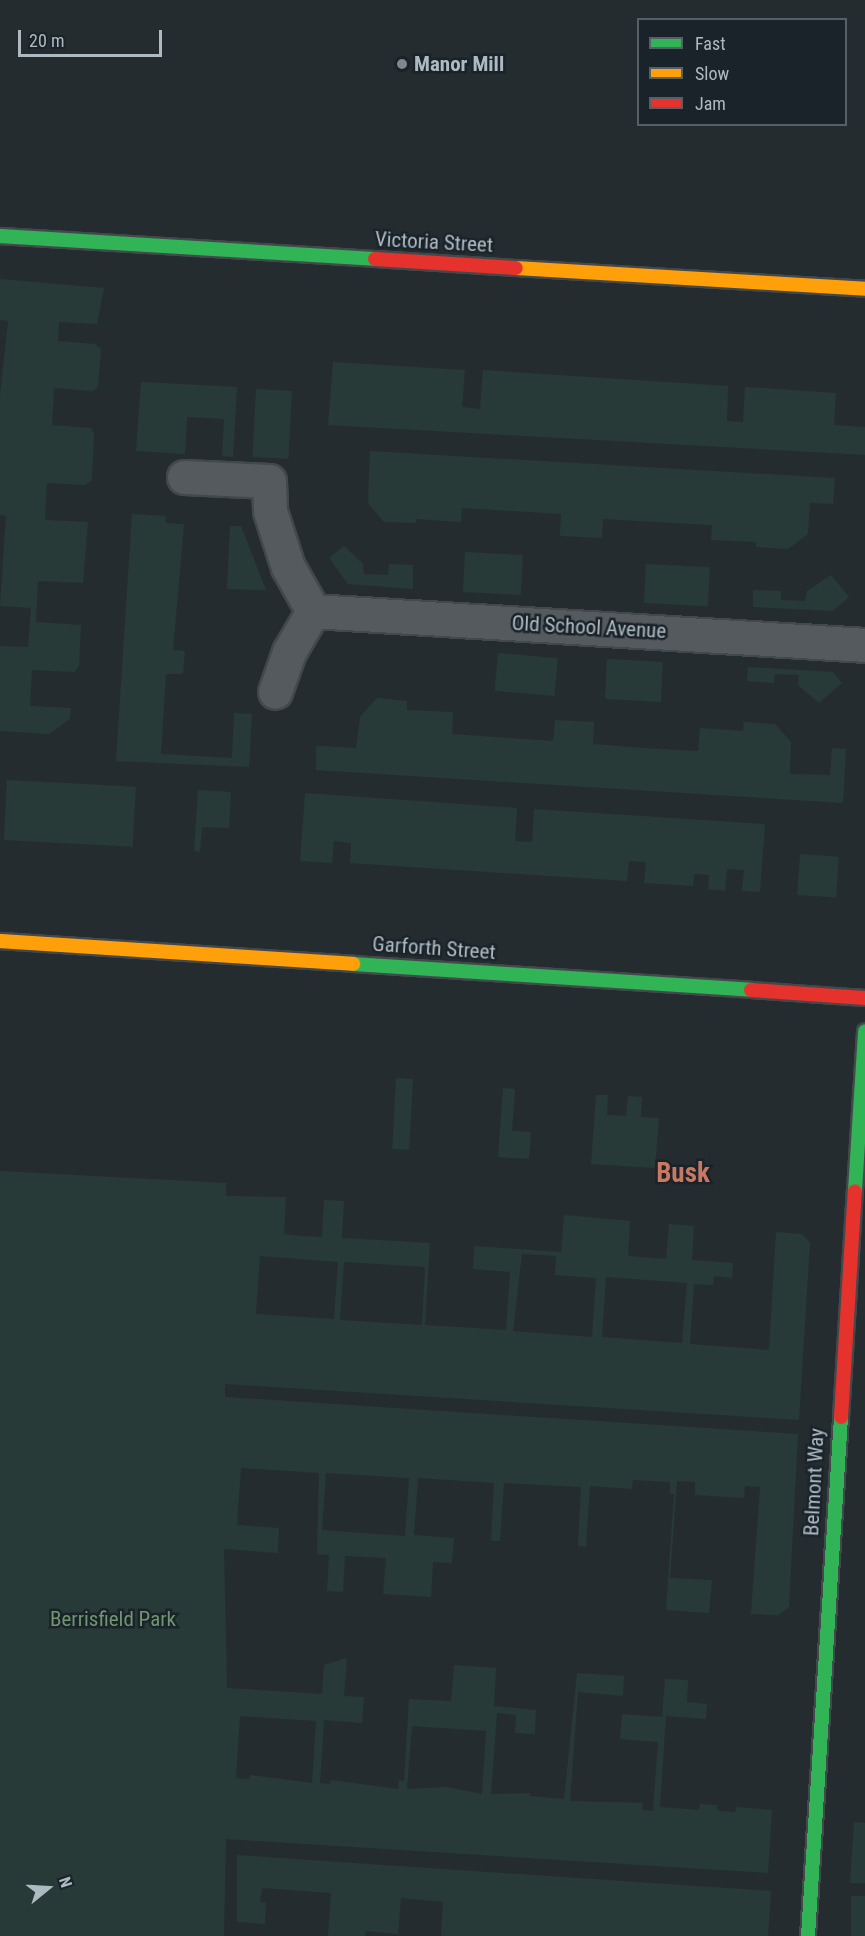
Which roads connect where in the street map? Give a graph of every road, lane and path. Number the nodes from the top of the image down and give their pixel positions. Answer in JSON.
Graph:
{"nodes":[{"id":1,"x":0,"y":236,"type":"edge"},
{"id":2,"x":865,"y":289,"type":"edge"},
{"id":3,"x":184,"y":477,"type":"dead end"},
{"id":4,"x":313,"y":611,"type":"junction"},
{"id":5,"x":865,"y":645,"type":"edge"},
{"id":6,"x":275,"y":693,"type":"dead end"},
{"id":7,"x":0,"y":941,"type":"edge"},
{"id":8,"x":865,"y":998,"type":"edge"},
{"id":9,"x":865,"y":1031,"type":"edge"},
{"id":10,"x":808,"y":1936,"type":"edge"}],
"edges":[{"from":1,"to":2,"type":"street","name":"Victoria Street"},
{"from":3,"to":4,"type":"street"},
{"from":4,"to":5,"type":"street","name":"Old School Avenue"},
{"from":4,"to":6,"type":"street"},
{"from":7,"to":8,"type":"street","name":"Garforth Street"},
{"from":9,"to":10,"type":"street","name":"Belmont Way"}]}
